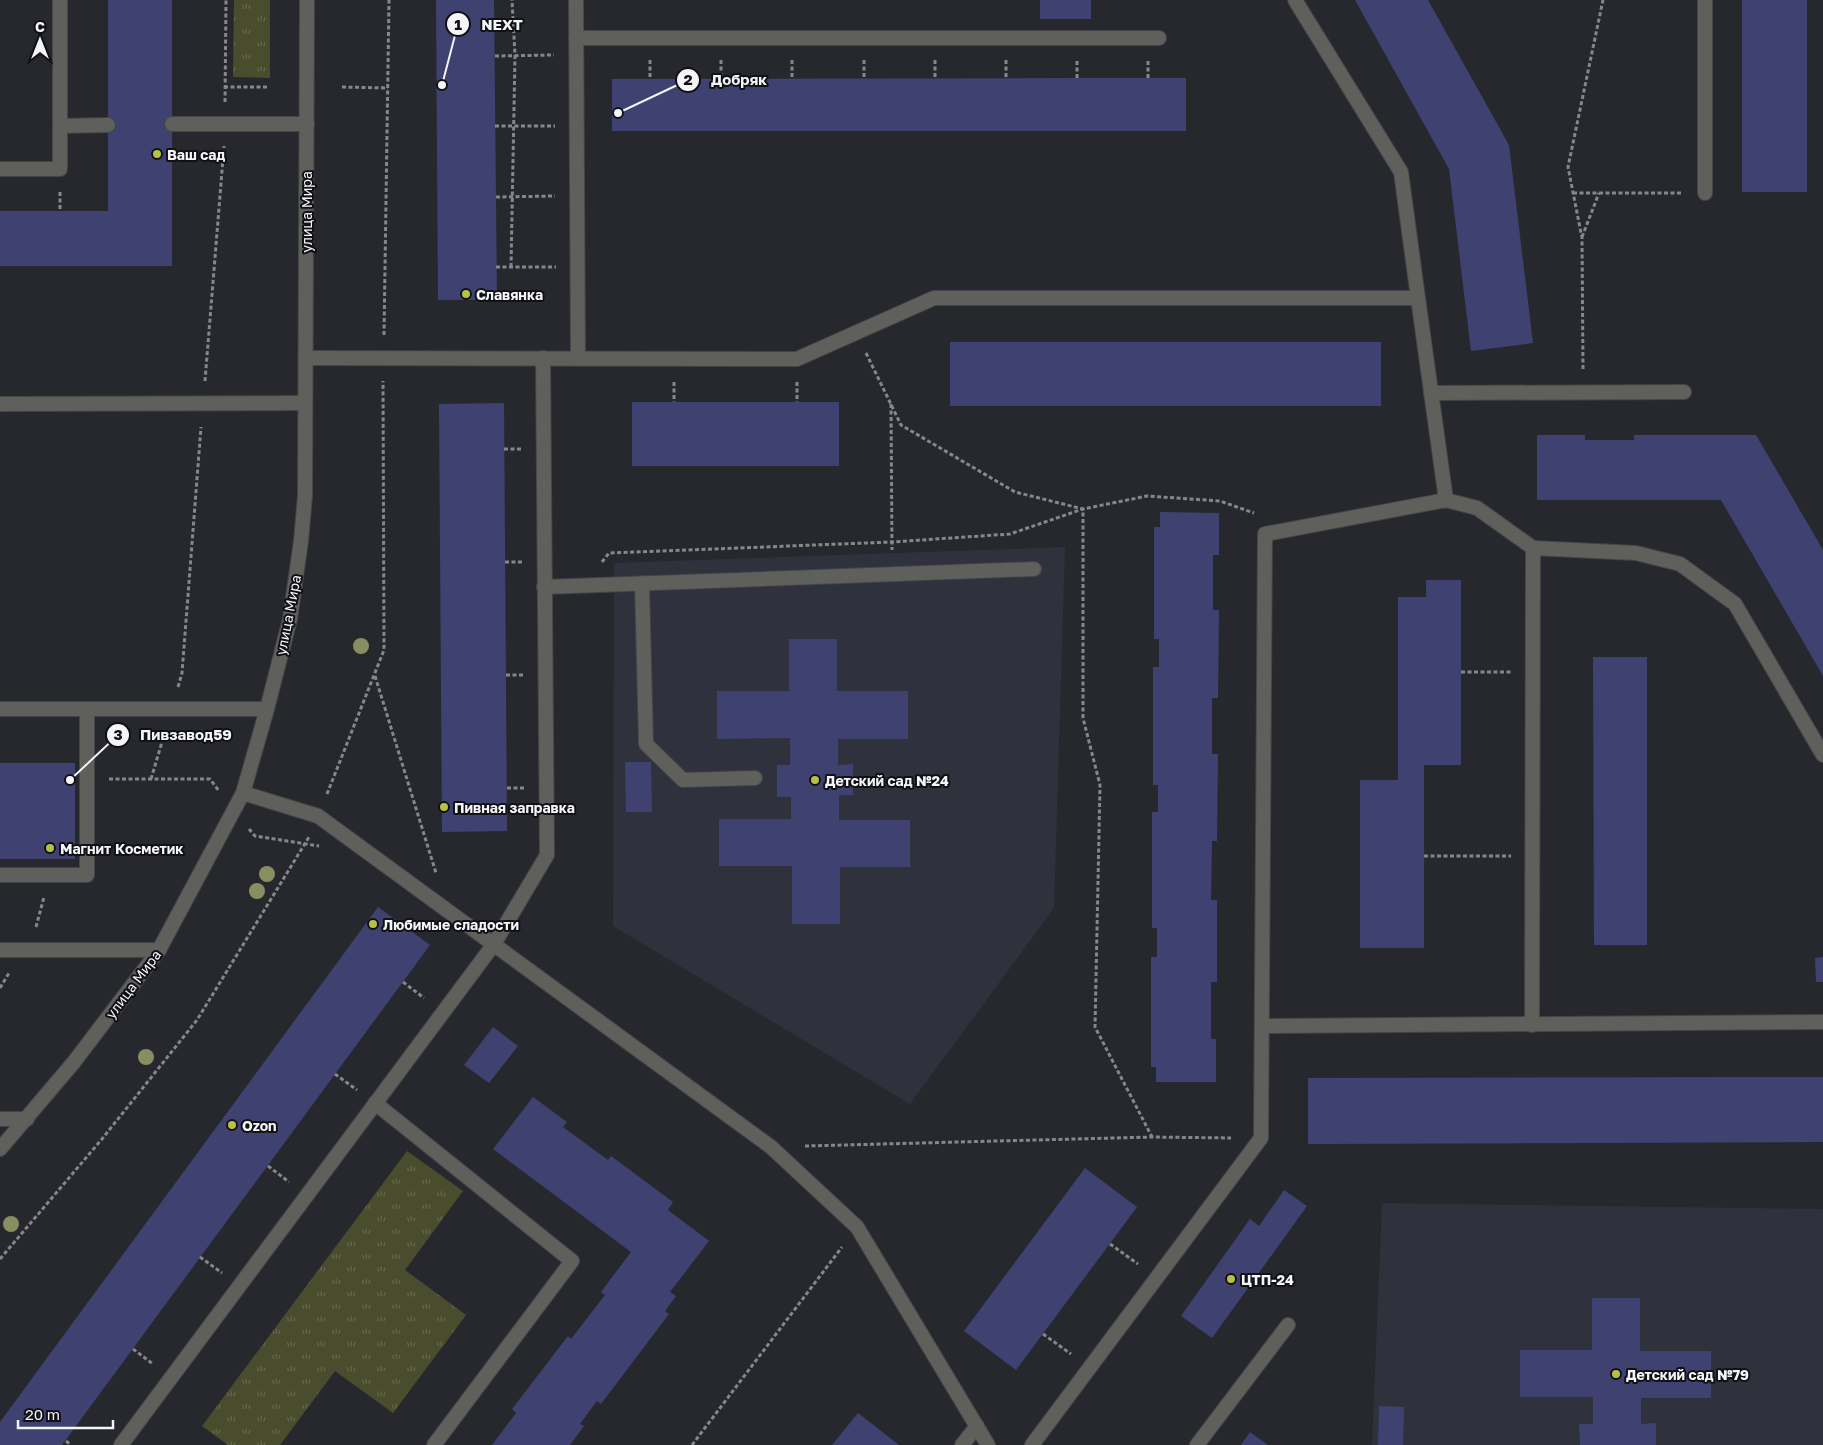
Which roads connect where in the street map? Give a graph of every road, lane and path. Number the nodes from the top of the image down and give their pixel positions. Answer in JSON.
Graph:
{"nodes":[{"id":1,"x":60,"y":0,"type":"edge"},
{"id":2,"x":307,"y":0,"type":"edge"},
{"id":3,"x":389,"y":0,"type":"edge"},
{"id":4,"x":512,"y":0,"type":"edge"},
{"id":5,"x":576,"y":0,"type":"edge"},
{"id":6,"x":1295,"y":0,"type":"edge"},
{"id":7,"x":1603,"y":0,"type":"edge"},
{"id":8,"x":1706,"y":0,"type":"edge"},
{"id":9,"x":576,"y":38,"type":"junction"},
{"id":10,"x":1159,"y":38,"type":"dead end"},
{"id":11,"x":576,"y":54,"type":"junction"},
{"id":12,"x":515,"y":55,"type":"junction"},
{"id":13,"x":495,"y":56,"type":"dead end"},
{"id":14,"x":224,"y":87,"type":"dead end"},
{"id":15,"x":269,"y":87,"type":"dead end"},
{"id":16,"x":342,"y":87,"type":"dead end"},
{"id":17,"x":388,"y":88,"type":"junction"},
{"id":18,"x":172,"y":124,"type":"dead end"},
{"id":19,"x":307,"y":124,"type":"junction"},
{"id":20,"x":108,"y":125,"type":"dead end"},
{"id":21,"x":60,"y":126,"type":"junction"},
{"id":22,"x":495,"y":126,"type":"dead end"},
{"id":23,"x":513,"y":126,"type":"junction"},
{"id":24,"x":576,"y":126,"type":"junction"},
{"id":25,"x":0,"y":169,"type":"edge"},
{"id":26,"x":1573,"y":193,"type":"junction"},
{"id":27,"x":1599,"y":193,"type":"junction"},
{"id":28,"x":1706,"y":193,"type":"joint"},
{"id":29,"x":512,"y":196,"type":"junction"},
{"id":30,"x":577,"y":196,"type":"junction"},
{"id":31,"x":496,"y":197,"type":"dead end"},
{"id":32,"x":1582,"y":238,"type":"junction"},
{"id":33,"x":496,"y":267,"type":"dead end"},
{"id":34,"x":511,"y":267,"type":"junction"},
{"id":35,"x":578,"y":267,"type":"junction"},
{"id":36,"x":1418,"y":298,"type":"junction"},
{"id":37,"x":856,"y":332,"type":"junction"},
{"id":38,"x":306,"y":358,"type":"junction"},
{"id":39,"x":383,"y":358,"type":"junction"},
{"id":40,"x":543,"y":358,"type":"junction"},
{"id":41,"x":578,"y":358,"type":"junction"},
{"id":42,"x":1583,"y":392,"type":"junction"},
{"id":43,"x":1684,"y":392,"type":"dead end"},
{"id":44,"x":1431,"y":393,"type":"junction"},
{"id":45,"x":0,"y":404,"type":"edge"},
{"id":46,"x":305,"y":404,"type":"junction"},
{"id":47,"x":891,"y":404,"type":"junction"},
{"id":48,"x":1446,"y":500,"type":"junction"},
{"id":49,"x":1082,"y":509,"type":"junction"},
{"id":50,"x":1265,"y":534,"type":"junction"},
{"id":51,"x":892,"y":542,"type":"junction"},
{"id":52,"x":1533,"y":548,"type":"junction"},
{"id":53,"x":1034,"y":569,"type":"dead end"},
{"id":54,"x":892,"y":574,"type":"junction"},
{"id":55,"x":642,"y":583,"type":"junction"},
{"id":56,"x":582,"y":585,"type":"junction"},
{"id":57,"x":544,"y":587,"type":"junction"},
{"id":58,"x":1461,"y":672,"type":"dead end"},
{"id":59,"x":1534,"y":672,"type":"junction"},
{"id":60,"x":374,"y":675,"type":"junction"},
{"id":61,"x":0,"y":709,"type":"edge"},
{"id":62,"x":87,"y":709,"type":"junction"},
{"id":63,"x":268,"y":709,"type":"junction"},
{"id":64,"x":1823,"y":754,"type":"edge"},
{"id":65,"x":756,"y":778,"type":"dead end"},
{"id":66,"x":87,"y":779,"type":"junction"},
{"id":67,"x":210,"y":779,"type":"dead end"},
{"id":68,"x":243,"y":793,"type":"junction"},
{"id":69,"x":318,"y":816,"type":"junction"},
{"id":70,"x":1424,"y":856,"type":"dead end"},
{"id":71,"x":1534,"y":856,"type":"junction"},
{"id":72,"x":0,"y":875,"type":"edge"},
{"id":73,"x":44,"y":898,"type":"dead end"},
{"id":74,"x":448,"y":911,"type":"junction"},
{"id":75,"x":33,"y":936,"type":"dead end"},
{"id":76,"x":494,"y":944,"type":"junction"},
{"id":77,"x":0,"y":950,"type":"edge"},
{"id":78,"x":159,"y":950,"type":"junction"},
{"id":79,"x":1823,"y":1022,"type":"edge"},
{"id":80,"x":1532,"y":1025,"type":"junction"},
{"id":81,"x":1263,"y":1026,"type":"junction"},
{"id":82,"x":375,"y":1103,"type":"junction"},
{"id":83,"x":0,"y":1119,"type":"edge"},
{"id":84,"x":27,"y":1119,"type":"junction"},
{"id":85,"x":1152,"y":1137,"type":"junction"},
{"id":86,"x":1262,"y":1138,"type":"junction"},
{"id":87,"x":771,"y":1147,"type":"junction"},
{"id":88,"x":0,"y":1149,"type":"edge"},
{"id":89,"x":858,"y":1227,"type":"junction"},
{"id":90,"x":1110,"y":1244,"type":"dead end"},
{"id":91,"x":0,"y":1259,"type":"edge"},
{"id":92,"x":1157,"y":1278,"type":"junction"},
{"id":93,"x":1288,"y":1325,"type":"dead end"},
{"id":94,"x":1043,"y":1334,"type":"dead end"},
{"id":95,"x":1090,"y":1368,"type":"junction"},
{"id":96,"x":977,"y":1426,"type":"junction"},
{"id":97,"x":66,"y":1441,"type":"dead end"},
{"id":98,"x":71,"y":1445,"type":"edge"},
{"id":99,"x":121,"y":1445,"type":"edge"},
{"id":100,"x":434,"y":1445,"type":"edge"},
{"id":101,"x":692,"y":1445,"type":"edge"},
{"id":102,"x":962,"y":1445,"type":"edge"},
{"id":103,"x":988,"y":1445,"type":"edge"},
{"id":104,"x":1032,"y":1445,"type":"edge"},
{"id":105,"x":1197,"y":1445,"type":"edge"}],
"edges":[{"from":1,"to":21,"type":"street"},
{"from":2,"to":19,"type":"street","name":"улица Мира"},
{"from":3,"to":17,"type":"path"},
{"from":4,"to":12,"type":"path"},
{"from":5,"to":9,"type":"street"},
{"from":6,"to":36,"type":"street"},
{"from":7,"to":26,"type":"path"},
{"from":8,"to":28,"type":"street"},
{"from":9,"to":10,"type":"street"},
{"from":9,"to":11,"type":"street"},
{"from":11,"to":12,"type":"path"},
{"from":11,"to":24,"type":"street"},
{"from":12,"to":13,"type":"path"},
{"from":12,"to":23,"type":"path"},
{"from":14,"to":15,"type":"path"},
{"from":16,"to":17,"type":"path"},
{"from":17,"to":39,"type":"path"},
{"from":18,"to":19,"type":"street"},
{"from":19,"to":38,"type":"street","name":"улица Мира"},
{"from":20,"to":21,"type":"street"},
{"from":21,"to":25,"type":"street"},
{"from":22,"to":23,"type":"path"},
{"from":23,"to":24,"type":"path"},
{"from":23,"to":29,"type":"path"},
{"from":24,"to":30,"type":"street"},
{"from":26,"to":27,"type":"path"},
{"from":26,"to":32,"type":"path"},
{"from":27,"to":28,"type":"path"},
{"from":27,"to":32,"type":"path"},
{"from":29,"to":30,"type":"path"},
{"from":29,"to":31,"type":"path"},
{"from":29,"to":34,"type":"path"},
{"from":30,"to":35,"type":"street"},
{"from":32,"to":42,"type":"path"},
{"from":33,"to":34,"type":"path"},
{"from":34,"to":35,"type":"path"},
{"from":35,"to":41,"type":"street"},
{"from":36,"to":37,"type":"street"},
{"from":36,"to":44,"type":"street"},
{"from":37,"to":41,"type":"street"},
{"from":37,"to":47,"type":"path"},
{"from":38,"to":39,"type":"street"},
{"from":38,"to":46,"type":"street","name":"улица Мира"},
{"from":39,"to":40,"type":"street"},
{"from":39,"to":60,"type":"path"},
{"from":40,"to":41,"type":"street"},
{"from":40,"to":57,"type":"street"},
{"from":42,"to":43,"type":"street"},
{"from":42,"to":44,"type":"street"},
{"from":44,"to":48,"type":"street"},
{"from":45,"to":46,"type":"street"},
{"from":46,"to":63,"type":"street","name":"улица Мира"},
{"from":47,"to":49,"type":"path"},
{"from":47,"to":51,"type":"path"},
{"from":48,"to":50,"type":"street"},
{"from":48,"to":52,"type":"street"},
{"from":49,"to":50,"type":"path"},
{"from":49,"to":51,"type":"path"},
{"from":49,"to":85,"type":"path"},
{"from":50,"to":81,"type":"street"},
{"from":51,"to":54,"type":"path"},
{"from":51,"to":56,"type":"path"},
{"from":52,"to":59,"type":"street"},
{"from":52,"to":64,"type":"street"},
{"from":53,"to":54,"type":"street"},
{"from":54,"to":55,"type":"street"},
{"from":55,"to":56,"type":"street"},
{"from":55,"to":65,"type":"street"},
{"from":56,"to":57,"type":"street"},
{"from":57,"to":76,"type":"street"},
{"from":58,"to":59,"type":"path"},
{"from":59,"to":71,"type":"street"},
{"from":60,"to":69,"type":"path"},
{"from":60,"to":74,"type":"path"},
{"from":61,"to":62,"type":"street"},
{"from":62,"to":63,"type":"street"},
{"from":62,"to":66,"type":"street"},
{"from":63,"to":68,"type":"street","name":"улица Мира"},
{"from":66,"to":67,"type":"path"},
{"from":66,"to":72,"type":"street"},
{"from":68,"to":69,"type":"street"},
{"from":68,"to":78,"type":"street","name":"улица Мира"},
{"from":69,"to":74,"type":"street"},
{"from":69,"to":91,"type":"path"},
{"from":70,"to":71,"type":"path"},
{"from":71,"to":80,"type":"street"},
{"from":73,"to":75,"type":"path"},
{"from":74,"to":76,"type":"street"},
{"from":76,"to":82,"type":"street"},
{"from":76,"to":87,"type":"street"},
{"from":77,"to":78,"type":"street"},
{"from":78,"to":84,"type":"street","name":"улица Мира"},
{"from":79,"to":80,"type":"street"},
{"from":80,"to":81,"type":"street"},
{"from":81,"to":86,"type":"street"},
{"from":82,"to":99,"type":"street"},
{"from":82,"to":100,"type":"street"},
{"from":83,"to":84,"type":"street"},
{"from":84,"to":88,"type":"street","name":"улица Мира"},
{"from":85,"to":86,"type":"path"},
{"from":85,"to":87,"type":"path"},
{"from":86,"to":92,"type":"street"},
{"from":87,"to":89,"type":"street"},
{"from":89,"to":96,"type":"street"},
{"from":89,"to":101,"type":"path"},
{"from":90,"to":92,"type":"path"},
{"from":92,"to":95,"type":"street"},
{"from":93,"to":105,"type":"street"},
{"from":94,"to":95,"type":"path"},
{"from":95,"to":104,"type":"street"},
{"from":96,"to":102,"type":"street"},
{"from":96,"to":103,"type":"street"},
{"from":97,"to":98,"type":"path"}]}
